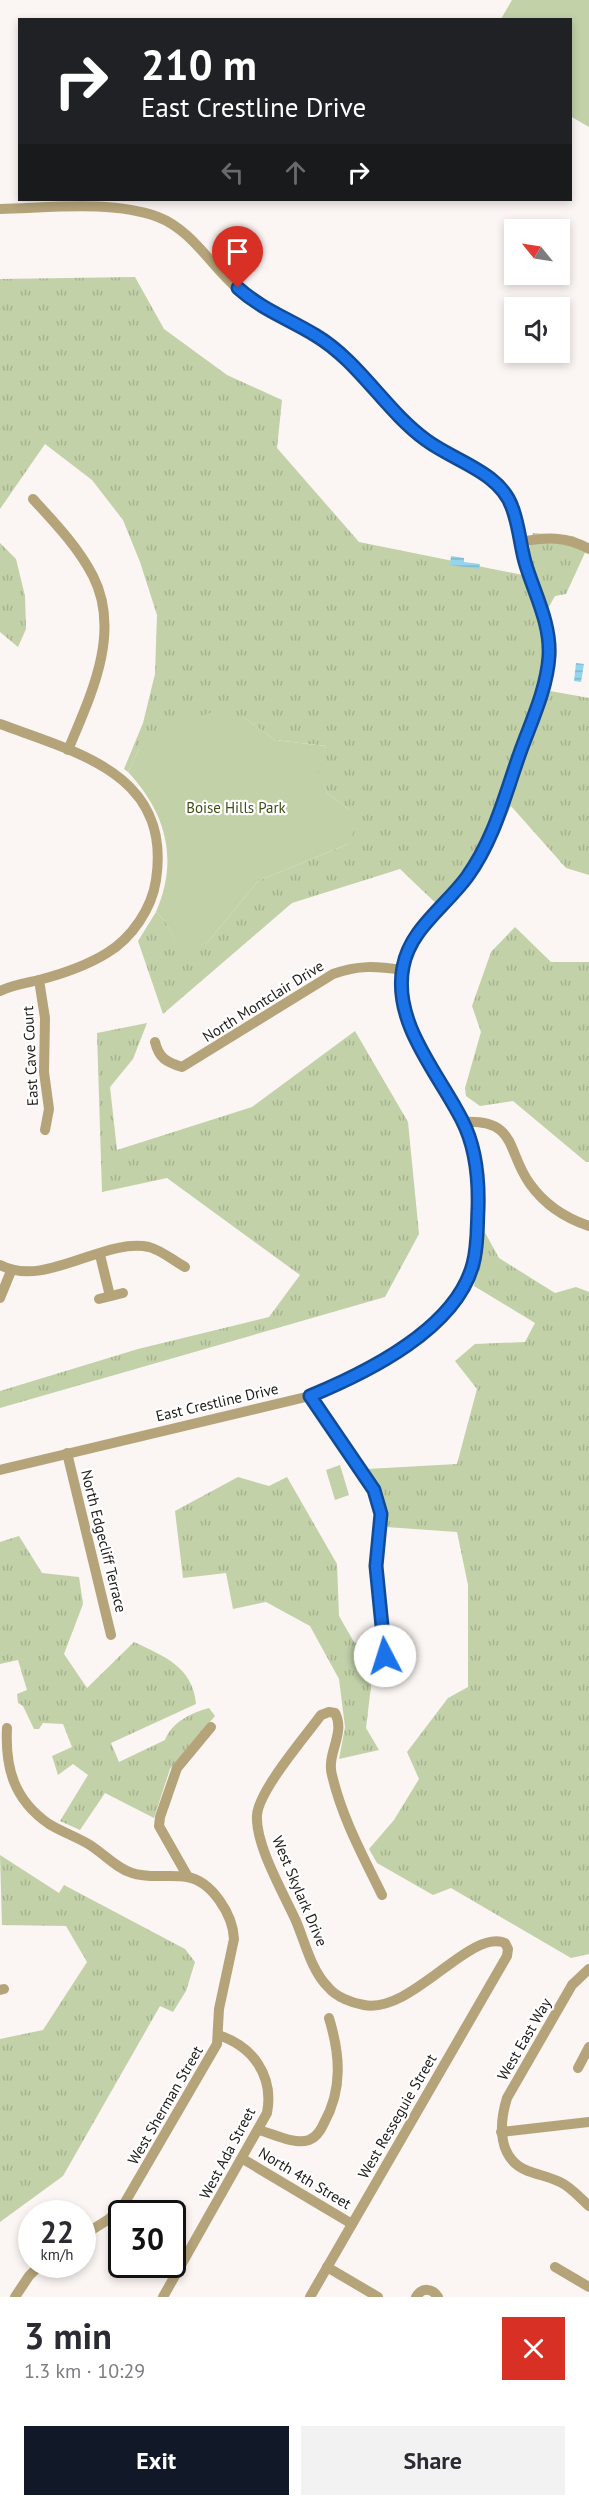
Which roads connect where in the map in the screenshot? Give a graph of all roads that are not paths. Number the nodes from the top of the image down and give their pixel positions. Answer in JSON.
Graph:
{"nodes":[{"id":1,"x":0,"y":209,"type":"edge"},
{"id":2,"x":33,"y":499,"type":"dead end"},
{"id":3,"x":520,"y":542,"type":"junction"},
{"id":4,"x":589,"y":549,"type":"edge"},
{"id":5,"x":0,"y":724,"type":"edge"},
{"id":6,"x":68,"y":750,"type":"junction"},
{"id":7,"x":402,"y":970,"type":"junction"},
{"id":8,"x":39,"y":980,"type":"junction"},
{"id":9,"x":0,"y":991,"type":"edge"},
{"id":10,"x":155,"y":1042,"type":"dead end"},
{"id":11,"x":463,"y":1122,"type":"junction"},
{"id":12,"x":45,"y":1130,"type":"dead end"},
{"id":13,"x":589,"y":1226,"type":"edge"},
{"id":14,"x":99,"y":1255,"type":"junction"},
{"id":15,"x":0,"y":1265,"type":"edge"},
{"id":16,"x":185,"y":1268,"type":"dead end"},
{"id":17,"x":11,"y":1271,"type":"junction"},
{"id":18,"x":123,"y":1293,"type":"dead end"},
{"id":19,"x":0,"y":1298,"type":"edge"},
{"id":20,"x":310,"y":1396,"type":"junction"},
{"id":21,"x":68,"y":1453,"type":"junction"},
{"id":22,"x":0,"y":1470,"type":"edge"},
{"id":23,"x":111,"y":1635,"type":"dead end"},
{"id":24,"x":392,"y":1667,"type":"dead end"},
{"id":25,"x":211,"y":1727,"type":"dead end"},
{"id":26,"x":7,"y":1728,"type":"dead end"},
{"id":27,"x":188,"y":1877,"type":"junction"},
{"id":28,"x":382,"y":1895,"type":"dead end"},
{"id":29,"x":508,"y":1949,"type":"joint"},
{"id":30,"x":589,"y":1969,"type":"edge"},
{"id":31,"x":329,"y":2018,"type":"dead end"},
{"id":32,"x":218,"y":2035,"type":"junction"},
{"id":33,"x":589,"y":2047,"type":"edge"},
{"id":34,"x":578,"y":2068,"type":"dead end"},
{"id":35,"x":589,"y":2122,"type":"edge"},
{"id":36,"x":259,"y":2130,"type":"junction"},
{"id":37,"x":501,"y":2132,"type":"junction"},
{"id":38,"x":243,"y":2159,"type":"junction"},
{"id":39,"x":589,"y":2206,"type":"edge"},
{"id":40,"x":352,"y":2224,"type":"junction"},
{"id":41,"x":96,"y":2227,"type":"edge"},
{"id":42,"x":327,"y":2267,"type":"junction"},
{"id":43,"x":555,"y":2267,"type":"dead end"},
{"id":44,"x":27,"y":2278,"type":"edge"},
{"id":45,"x":589,"y":2287,"type":"edge"},
{"id":46,"x":15,"y":2297,"type":"edge"},
{"id":47,"x":163,"y":2297,"type":"edge"},
{"id":48,"x":310,"y":2297,"type":"edge"},
{"id":49,"x":378,"y":2297,"type":"edge"},
{"id":50,"x":416,"y":2297,"type":"edge"},
{"id":51,"x":438,"y":2297,"type":"edge"}],
"edges":[{"from":1,"to":3,"type":"street","name":"East Crestline Drive"},
{"from":2,"to":6,"type":"street"},
{"from":3,"to":4,"type":"street"},
{"from":3,"to":7,"type":"street","name":"East Crestline Drive"},
{"from":5,"to":6,"type":"street"},
{"from":6,"to":8,"type":"street"},
{"from":7,"to":10,"type":"street","name":"North Montclair Drive"},
{"from":7,"to":11,"type":"street","name":"East Crestline Drive"},
{"from":8,"to":9,"type":"street"},
{"from":8,"to":12,"type":"street","name":"East Cave Court"},
{"from":11,"to":13,"type":"street"},
{"from":11,"to":20,"type":"street","name":"East Crestline Drive"},
{"from":14,"to":16,"type":"street"},
{"from":14,"to":17,"type":"street"},
{"from":14,"to":18,"type":"street"},
{"from":15,"to":17,"type":"street"},
{"from":17,"to":19,"type":"street"},
{"from":20,"to":21,"type":"street","name":"East Crestline Drive"},
{"from":20,"to":24,"type":"street"},
{"from":21,"to":22,"type":"street","name":"East Crestline Drive"},
{"from":21,"to":23,"type":"street","name":"North Edgecliff Terrace"},
{"from":25,"to":27,"type":"street"},
{"from":26,"to":27,"type":"street"},
{"from":27,"to":32,"type":"street","name":"West Sherman Street"},
{"from":28,"to":29,"type":"street","name":"West Skylark Drive"},
{"from":29,"to":40,"type":"street","name":"West Resseguie Street"},
{"from":30,"to":37,"type":"street","name":"West East Way"},
{"from":31,"to":36,"type":"street"},
{"from":32,"to":36,"type":"street","name":"West Ada Street"},
{"from":32,"to":41,"type":"street","name":"West Sherman Street"},
{"from":33,"to":34,"type":"street"},
{"from":35,"to":37,"type":"street"},
{"from":36,"to":38,"type":"street","name":"West Ada Street"},
{"from":37,"to":39,"type":"street"},
{"from":38,"to":40,"type":"street","name":"North 4th Street"},
{"from":38,"to":47,"type":"street","name":"West Ada Street"},
{"from":40,"to":42,"type":"street","name":"West Resseguie Street"},
{"from":42,"to":48,"type":"street","name":"West Resseguie Street"},
{"from":42,"to":49,"type":"street"},
{"from":43,"to":45,"type":"street"},
{"from":44,"to":46,"type":"street"},
{"from":50,"to":51,"type":"street"}]}
